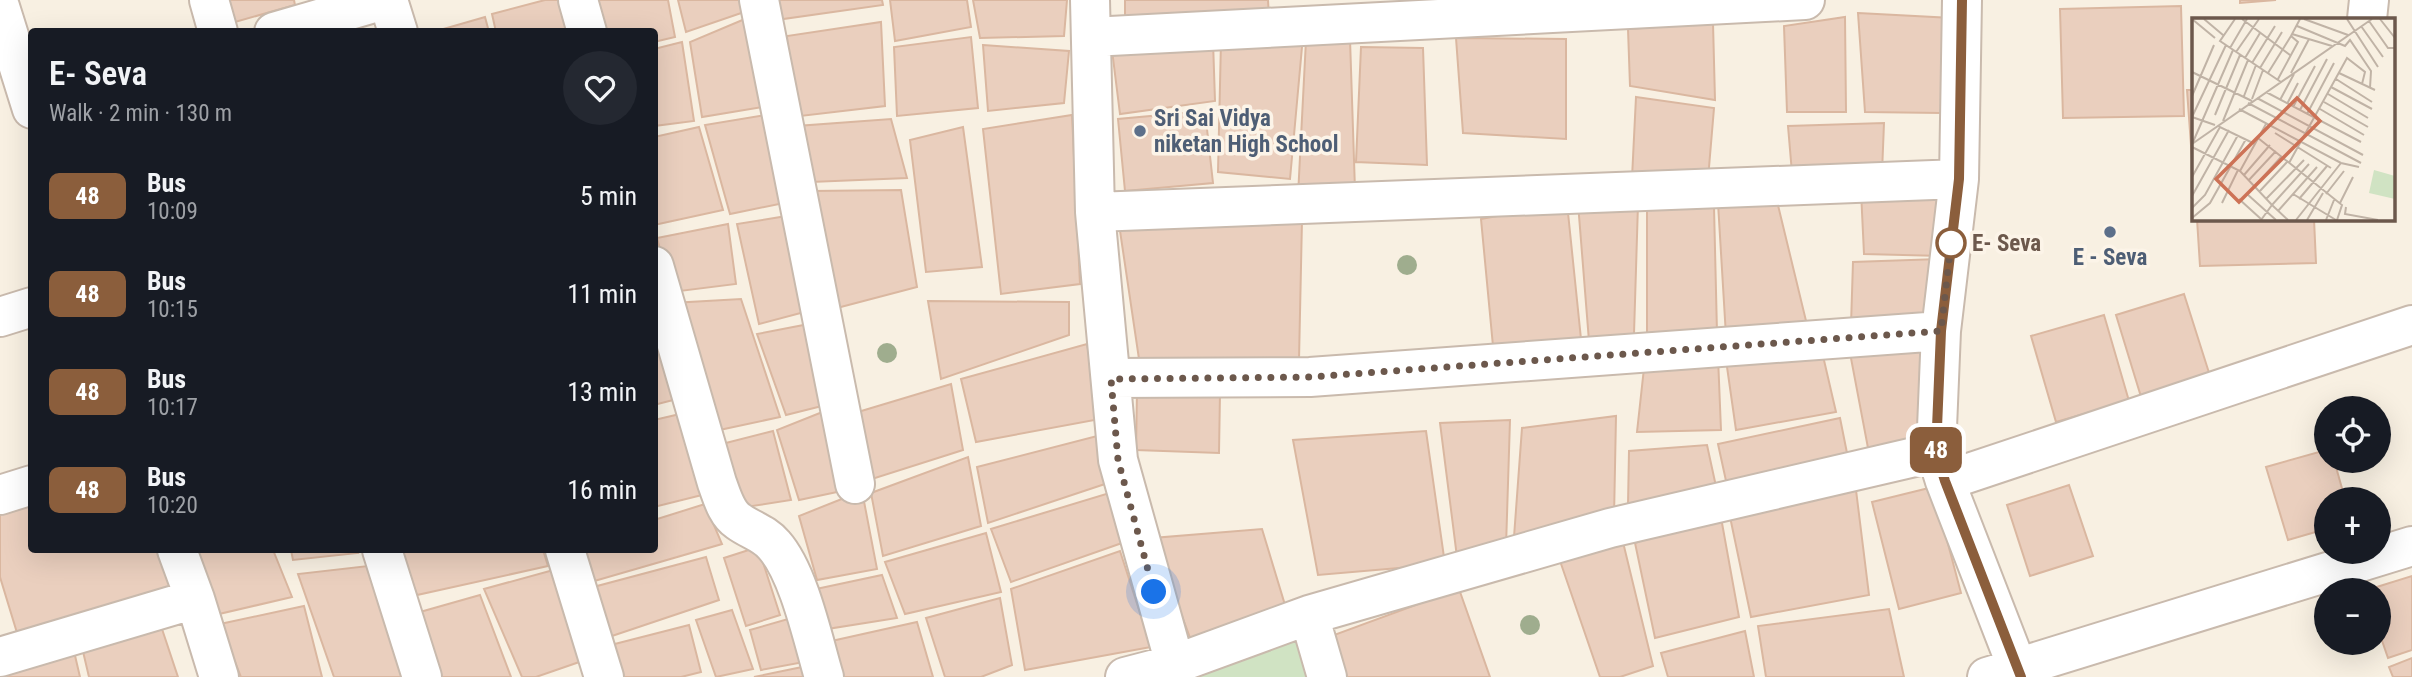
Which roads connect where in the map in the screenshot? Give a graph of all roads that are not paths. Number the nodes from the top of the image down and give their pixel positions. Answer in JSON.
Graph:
{"nodes":[{"id":1,"x":209,"y":0,"type":"edge"},
{"id":2,"x":386,"y":0,"type":"edge"},
{"id":3,"x":578,"y":0,"type":"edge"},
{"id":4,"x":759,"y":0,"type":"edge"},
{"id":5,"x":1805,"y":0,"type":"edge"},
{"id":6,"x":1962,"y":0,"type":"edge"},
{"id":7,"x":2369,"y":0,"type":"edge"},
{"id":8,"x":0,"y":7,"type":"edge"},
{"id":9,"x":1090,"y":18,"type":"edge"},
{"id":10,"x":2367,"y":18,"type":"edge"},
{"id":11,"x":217,"y":28,"type":"edge"},
{"id":12,"x":288,"y":28,"type":"edge"},
{"id":13,"x":396,"y":28,"type":"edge"},
{"id":14,"x":586,"y":28,"type":"edge"},
{"id":15,"x":23,"y":108,"type":"edge"},
{"id":16,"x":1959,"y":179,"type":"junction"},
{"id":17,"x":1096,"y":212,"type":"junction"},
{"id":18,"x":658,"y":280,"type":"edge"},
{"id":19,"x":28,"y":308,"type":"edge"},
{"id":20,"x":0,"y":317,"type":"edge"},
{"id":21,"x":2412,"y":325,"type":"edge"},
{"id":22,"x":1941,"y":331,"type":"junction"},
{"id":23,"x":1111,"y":379,"type":"junction"},
{"id":24,"x":1940,"y":466,"type":"junction"},
{"id":25,"x":855,"y":484,"type":"dead end"},
{"id":26,"x":28,"y":486,"type":"edge"},
{"id":27,"x":0,"y":495,"type":"edge"},
{"id":28,"x":2412,"y":546,"type":"edge"},
{"id":29,"x":178,"y":553,"type":"edge"},
{"id":30,"x":383,"y":553,"type":"edge"},
{"id":31,"x":566,"y":553,"type":"edge"},
{"id":32,"x":195,"y":599,"type":"junction"},
{"id":33,"x":1308,"y":615,"type":"junction"},
{"id":34,"x":0,"y":657,"type":"edge"},
{"id":35,"x":1175,"y":664,"type":"junction"},
{"id":36,"x":2009,"y":675,"type":"edge"},
{"id":37,"x":219,"y":677,"type":"edge"},
{"id":38,"x":422,"y":677,"type":"edge"},
{"id":39,"x":604,"y":677,"type":"edge"},
{"id":40,"x":824,"y":677,"type":"edge"},
{"id":41,"x":1125,"y":677,"type":"edge"},
{"id":42,"x":1326,"y":677,"type":"edge"}],
"edges":[{"from":1,"to":11,"type":"street"},
{"from":2,"to":12,"type":"street"},
{"from":2,"to":13,"type":"street"},
{"from":3,"to":14,"type":"street"},
{"from":4,"to":25,"type":"street"},
{"from":5,"to":9,"type":"street"},
{"from":6,"to":16,"type":"street"},
{"from":7,"to":10,"type":"street"},
{"from":8,"to":15,"type":"street"},
{"from":9,"to":17,"type":"street"},
{"from":16,"to":17,"type":"street"},
{"from":16,"to":22,"type":"street"},
{"from":17,"to":23,"type":"street"},
{"from":18,"to":40,"type":"street"},
{"from":19,"to":20,"type":"street"},
{"from":21,"to":24,"type":"street"},
{"from":22,"to":23,"type":"street"},
{"from":22,"to":24,"type":"street"},
{"from":23,"to":35,"type":"street"},
{"from":24,"to":33,"type":"street"},
{"from":24,"to":36,"type":"street"},
{"from":26,"to":27,"type":"street"},
{"from":28,"to":36,"type":"street"},
{"from":29,"to":32,"type":"street"},
{"from":30,"to":38,"type":"street"},
{"from":31,"to":39,"type":"street"},
{"from":32,"to":34,"type":"street"},
{"from":32,"to":37,"type":"street"},
{"from":33,"to":35,"type":"street"},
{"from":33,"to":42,"type":"street"},
{"from":35,"to":41,"type":"street"}]}
